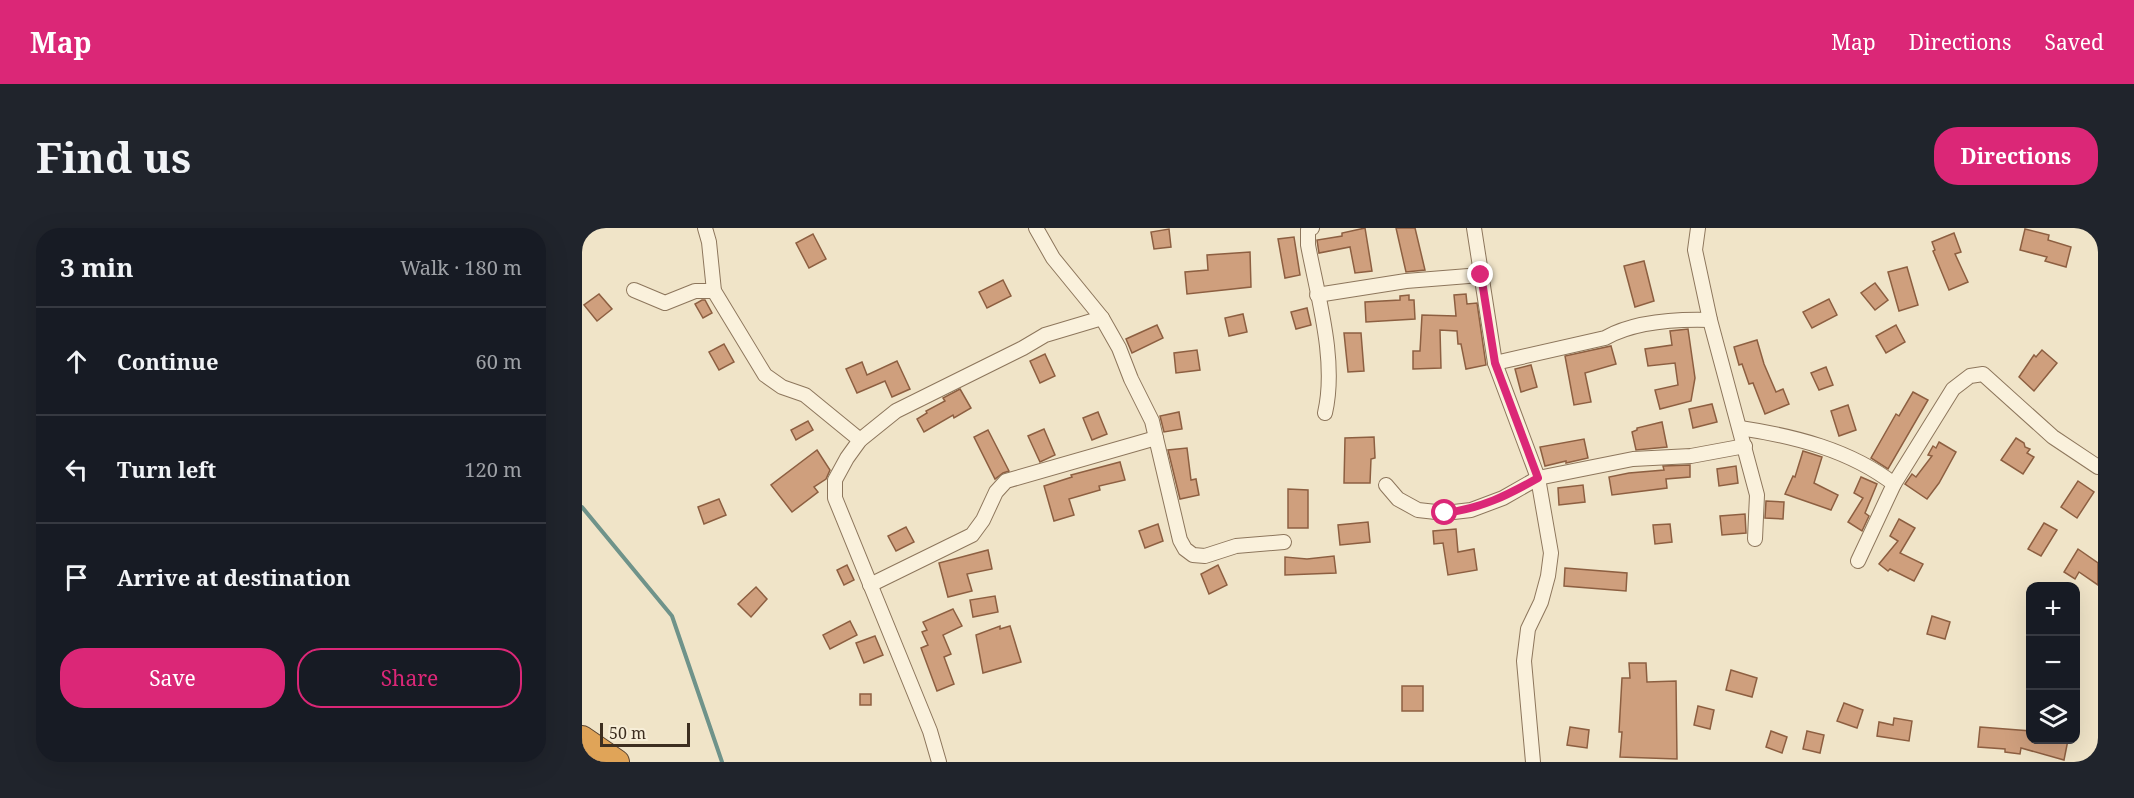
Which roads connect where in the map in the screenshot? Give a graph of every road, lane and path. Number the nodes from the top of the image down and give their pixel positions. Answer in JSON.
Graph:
{"nodes":[{"id":1,"x":705,"y":228,"type":"edge"},
{"id":2,"x":1036,"y":228,"type":"edge"},
{"id":3,"x":1312,"y":228,"type":"edge"},
{"id":4,"x":1474,"y":228,"type":"edge"},
{"id":5,"x":1698,"y":228,"type":"edge"},
{"id":6,"x":1481,"y":275,"type":"junction"},
{"id":7,"x":634,"y":290,"type":"dead end"},
{"id":8,"x":714,"y":291,"type":"junction"},
{"id":9,"x":1317,"y":295,"type":"junction"},
{"id":10,"x":1102,"y":318,"type":"junction"},
{"id":11,"x":1710,"y":320,"type":"junction"},
{"id":12,"x":1495,"y":363,"type":"junction"},
{"id":13,"x":1325,"y":413,"type":"dead end"},
{"id":14,"x":1740,"y":428,"type":"junction"},
{"id":15,"x":1156,"y":438,"type":"junction"},
{"id":16,"x":860,"y":440,"type":"junction"},
{"id":17,"x":1745,"y":446,"type":"junction"},
{"id":18,"x":2098,"y":467,"type":"edge"},
{"id":19,"x":1538,"y":478,"type":"junction"},
{"id":20,"x":1893,"y":484,"type":"junction"},
{"id":21,"x":1386,"y":485,"type":"dead end"},
{"id":22,"x":1755,"y":539,"type":"dead end"},
{"id":23,"x":1284,"y":542,"type":"dead end"},
{"id":24,"x":1858,"y":561,"type":"dead end"},
{"id":25,"x":870,"y":585,"type":"junction"},
{"id":26,"x":582,"y":738,"type":"edge"},
{"id":27,"x":617,"y":762,"type":"edge"},
{"id":28,"x":939,"y":762,"type":"edge"},
{"id":29,"x":1533,"y":762,"type":"edge"}],
"edges":[{"from":1,"to":8,"type":"street"},
{"from":2,"to":10,"type":"street"},
{"from":3,"to":9,"type":"street"},
{"from":4,"to":6,"type":"street"},
{"from":5,"to":11,"type":"street"},
{"from":6,"to":9,"type":"street"},
{"from":6,"to":12,"type":"street"},
{"from":7,"to":8,"type":"street"},
{"from":8,"to":16,"type":"street"},
{"from":9,"to":13,"type":"street"},
{"from":10,"to":15,"type":"street"},
{"from":10,"to":16,"type":"street"},
{"from":11,"to":12,"type":"street"},
{"from":11,"to":14,"type":"street"},
{"from":12,"to":19,"type":"street"},
{"from":14,"to":17,"type":"street"},
{"from":14,"to":20,"type":"street"},
{"from":15,"to":23,"type":"street"},
{"from":15,"to":25,"type":"street"},
{"from":16,"to":25,"type":"street"},
{"from":17,"to":19,"type":"street"},
{"from":17,"to":22,"type":"street"},
{"from":18,"to":20,"type":"street"},
{"from":19,"to":21,"type":"street"},
{"from":19,"to":29,"type":"street"},
{"from":20,"to":24,"type":"street"},
{"from":25,"to":28,"type":"street"},
{"from":26,"to":27,"type":"highway"}]}
